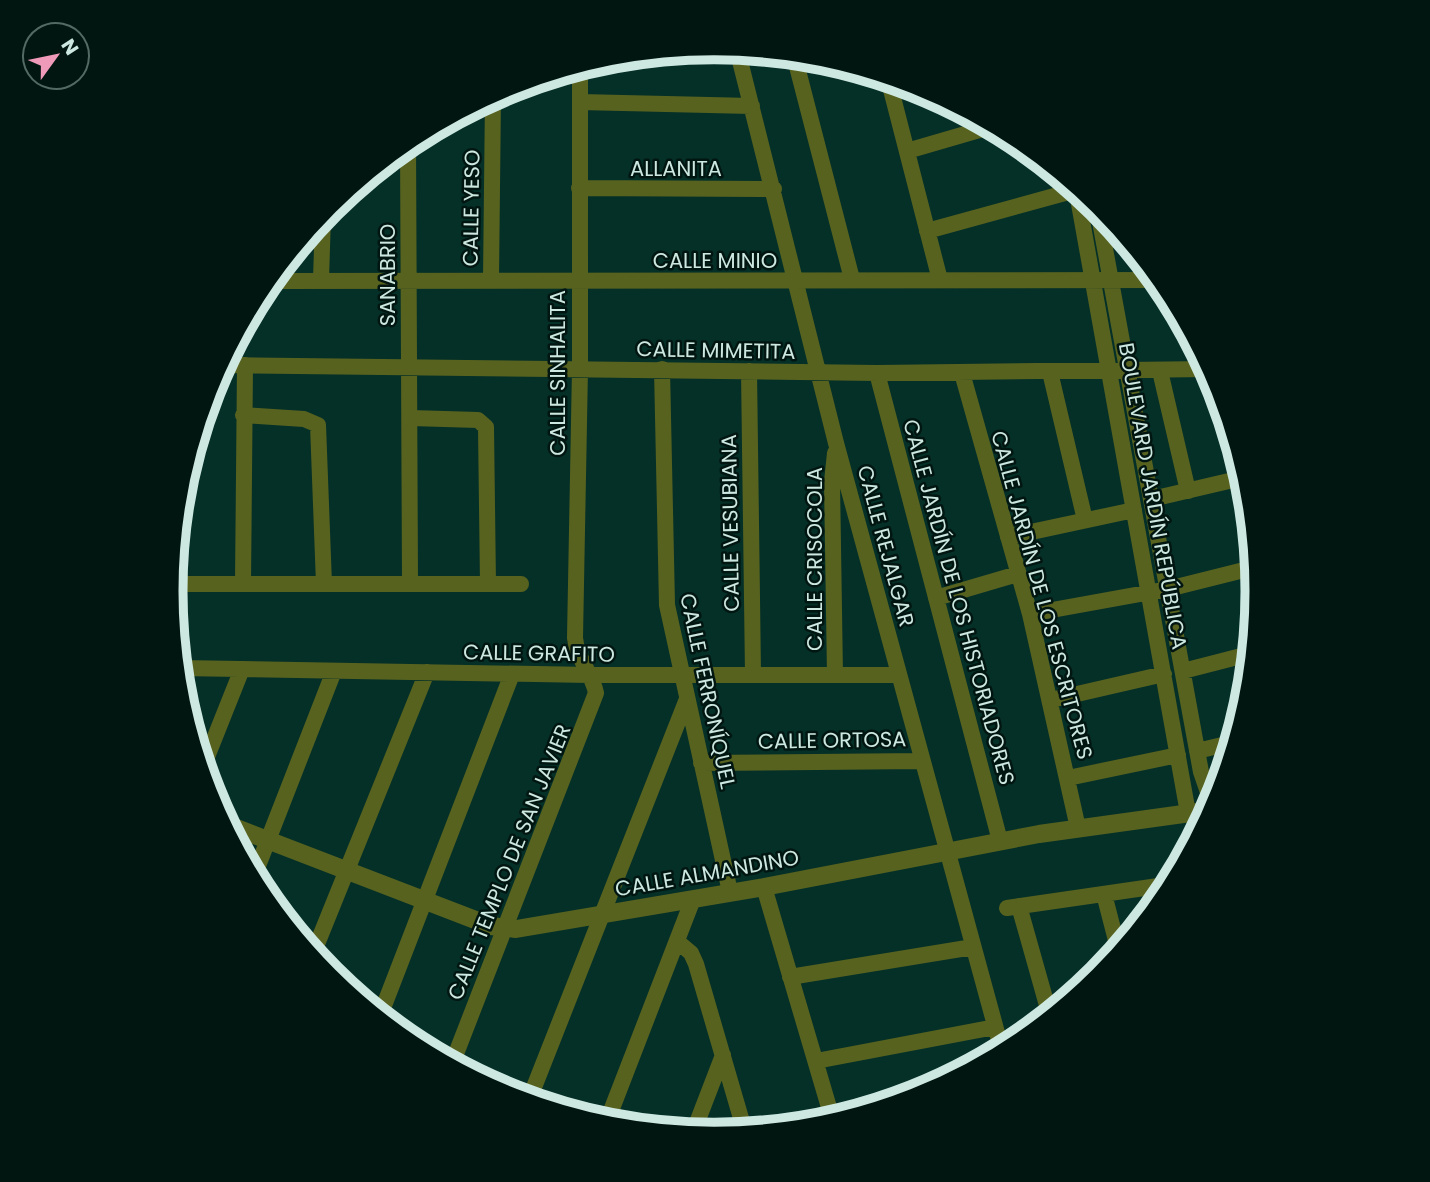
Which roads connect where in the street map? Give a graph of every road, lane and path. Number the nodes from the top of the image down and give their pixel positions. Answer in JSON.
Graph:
{"nodes":[{"id":1,"x":740,"y":61,"type":"edge"},
{"id":2,"x":797,"y":66,"type":"edge"},
{"id":3,"x":580,"y":77,"type":"edge"},
{"id":4,"x":891,"y":90,"type":"edge"},
{"id":5,"x":580,"y":102,"type":"junction"},
{"id":6,"x":752,"y":106,"type":"junction"},
{"id":7,"x":493,"y":108,"type":"edge"},
{"id":8,"x":979,"y":130,"type":"edge"},
{"id":9,"x":907,"y":151,"type":"junction"},
{"id":10,"x":408,"y":157,"type":"edge"},
{"id":11,"x":579,"y":188,"type":"junction"},
{"id":12,"x":774,"y":189,"type":"junction"},
{"id":13,"x":1066,"y":192,"type":"edge"},
{"id":14,"x":1079,"y":204,"type":"edge"},
{"id":15,"x":1101,"y":226,"type":"edge"},
{"id":16,"x":927,"y":231,"type":"junction"},
{"id":17,"x":316,"y":240,"type":"edge"},
{"id":18,"x":408,"y":279,"type":"junction"},
{"id":19,"x":491,"y":279,"type":"junction"},
{"id":20,"x":852,"y":279,"type":"junction"},
{"id":21,"x":940,"y":280,"type":"junction"},
{"id":22,"x":1093,"y":280,"type":"junction"},
{"id":23,"x":1111,"y":280,"type":"junction"},
{"id":24,"x":1146,"y":280,"type":"edge"},
{"id":25,"x":283,"y":281,"type":"edge"},
{"id":26,"x":321,"y":281,"type":"junction"},
{"id":27,"x":796,"y":281,"type":"junction"},
{"id":28,"x":579,"y":282,"type":"junction"},
{"id":29,"x":234,"y":365,"type":"edge"},
{"id":30,"x":245,"y":365,"type":"junction"},
{"id":31,"x":409,"y":365,"type":"junction"},
{"id":32,"x":580,"y":368,"type":"junction"},
{"id":33,"x":662,"y":369,"type":"junction"},
{"id":34,"x":1198,"y":369,"type":"edge"},
{"id":35,"x":749,"y":371,"type":"junction"},
{"id":36,"x":1160,"y":371,"type":"junction"},
{"id":37,"x":1050,"y":372,"type":"junction"},
{"id":38,"x":1109,"y":372,"type":"junction"},
{"id":39,"x":1128,"y":372,"type":"junction"},
{"id":40,"x":819,"y":373,"type":"junction"},
{"id":41,"x":877,"y":373,"type":"junction"},
{"id":42,"x":962,"y":373,"type":"junction"},
{"id":43,"x":243,"y":415,"type":"junction"},
{"id":44,"x":411,"y":418,"type":"junction"},
{"id":45,"x":836,"y":443,"type":"junction"},
{"id":46,"x":1234,"y":480,"type":"edge"},
{"id":47,"x":1188,"y":491,"type":"junction"},
{"id":48,"x":1152,"y":499,"type":"junction"},
{"id":49,"x":1134,"y":510,"type":"junction"},
{"id":50,"x":1085,"y":520,"type":"junction"},
{"id":51,"x":1008,"y":537,"type":"junction"},
{"id":52,"x":1245,"y":570,"type":"edge"},
{"id":53,"x":1018,"y":574,"type":"junction"},
{"id":54,"x":410,"y":582,"type":"junction"},
{"id":55,"x":183,"y":584,"type":"edge"},
{"id":56,"x":243,"y":584,"type":"junction"},
{"id":57,"x":324,"y":584,"type":"junction"},
{"id":58,"x":488,"y":584,"type":"junction"},
{"id":59,"x":521,"y":584,"type":"dead end"},
{"id":60,"x":1168,"y":589,"type":"junction"},
{"id":61,"x":1150,"y":592,"type":"junction"},
{"id":62,"x":936,"y":598,"type":"junction"},
{"id":63,"x":1030,"y":614,"type":"junction"},
{"id":64,"x":1242,"y":656,"type":"edge"},
{"id":65,"x":189,"y":668,"type":"edge"},
{"id":66,"x":242,"y":669,"type":"junction"},
{"id":67,"x":334,"y":671,"type":"junction"},
{"id":68,"x":1183,"y":671,"type":"junction"},
{"id":69,"x":427,"y":672,"type":"junction"},
{"id":70,"x":512,"y":674,"type":"junction"},
{"id":71,"x":682,"y":674,"type":"junction"},
{"id":72,"x":753,"y":674,"type":"junction"},
{"id":73,"x":1164,"y":674,"type":"junction"},
{"id":74,"x":590,"y":675,"type":"junction"},
{"id":75,"x":835,"y":675,"type":"junction"},
{"id":76,"x":900,"y":675,"type":"junction"},
{"id":77,"x":687,"y":699,"type":"junction"},
{"id":78,"x":1051,"y":700,"type":"junction"},
{"id":79,"x":1223,"y":745,"type":"edge"},
{"id":80,"x":1197,"y":751,"type":"junction"},
{"id":81,"x":209,"y":752,"type":"edge"},
{"id":82,"x":1178,"y":755,"type":"junction"},
{"id":83,"x":922,"y":761,"type":"junction"},
{"id":84,"x":701,"y":762,"type":"junction"},
{"id":85,"x":1068,"y":778,"type":"junction"},
{"id":86,"x":1207,"y":792,"type":"edge"},
{"id":87,"x":1199,"y":811,"type":"edge"},
{"id":88,"x":1188,"y":813,"type":"junction"},
{"id":89,"x":1078,"y":828,"type":"junction"},
{"id":90,"x":240,"y":829,"type":"edge"},
{"id":91,"x":269,"y":840,"type":"junction"},
{"id":92,"x":1000,"y":841,"type":"junction"},
{"id":93,"x":946,"y":851,"type":"junction"},
{"id":94,"x":259,"y":864,"type":"edge"},
{"id":95,"x":347,"y":872,"type":"junction"},
{"id":96,"x":1157,"y":886,"type":"edge"},
{"id":97,"x":764,"y":887,"type":"junction"},
{"id":98,"x":730,"y":892,"type":"junction"},
{"id":99,"x":1104,"y":894,"type":"junction"},
{"id":100,"x":694,"y":899,"type":"junction"},
{"id":101,"x":424,"y":902,"type":"junction"},
{"id":102,"x":602,"y":914,"type":"junction"},
{"id":103,"x":504,"y":929,"type":"junction"},
{"id":104,"x":1115,"y":941,"type":"edge"},
{"id":105,"x":678,"y":942,"type":"junction"},
{"id":106,"x":317,"y":944,"type":"edge"},
{"id":107,"x":973,"y":947,"type":"junction"},
{"id":108,"x":790,"y":977,"type":"junction"},
{"id":109,"x":1047,"y":1006,"type":"edge"},
{"id":110,"x":384,"y":1007,"type":"edge"},
{"id":111,"x":995,"y":1027,"type":"junction"},
{"id":112,"x":999,"y":1040,"type":"edge"},
{"id":113,"x":456,"y":1055,"type":"edge"},
{"id":114,"x":723,"y":1055,"type":"junction"},
{"id":115,"x":816,"y":1061,"type":"junction"},
{"id":116,"x":533,"y":1090,"type":"edge"},
{"id":117,"x":830,"y":1109,"type":"edge"},
{"id":118,"x":611,"y":1112,"type":"edge"},
{"id":119,"x":697,"y":1121,"type":"edge"},
{"id":120,"x":742,"y":1121,"type":"edge"}],
"edges":[{"from":1,"to":6,"type":"street","name":"CALLE REJALGAR"},
{"from":2,"to":20,"type":"street"},
{"from":3,"to":5,"type":"street","name":"CALLE SINHALITA"},
{"from":4,"to":9,"type":"street"},
{"from":5,"to":6,"type":"street"},
{"from":5,"to":11,"type":"street","name":"CALLE SINHALITA"},
{"from":6,"to":12,"type":"street","name":"CALLE REJALGAR"},
{"from":7,"to":19,"type":"street","name":"CALLE YESO"},
{"from":8,"to":9,"type":"street"},
{"from":9,"to":16,"type":"street"},
{"from":10,"to":18,"type":"street","name":"SANABRIO"},
{"from":11,"to":12,"type":"street","name":"ALLANITA"},
{"from":11,"to":28,"type":"street","name":"CALLE SINHALITA"},
{"from":12,"to":27,"type":"street","name":"CALLE REJALGAR"},
{"from":13,"to":16,"type":"street"},
{"from":14,"to":22,"type":"street","name":"BOULEVARD JARDÍN REPÚBLICA"},
{"from":15,"to":23,"type":"street","name":"BOULEVARD JARDÍN REPÚBLICA"},
{"from":16,"to":21,"type":"street"},
{"from":17,"to":26,"type":"street"},
{"from":18,"to":19,"type":"street","name":"CALLE MINIO"},
{"from":18,"to":26,"type":"street","name":"CALLE MINIO"},
{"from":18,"to":31,"type":"street","name":"SANABRIO"},
{"from":19,"to":28,"type":"street","name":"CALLE MINIO"},
{"from":20,"to":21,"type":"street","name":"CALLE MINIO"},
{"from":20,"to":27,"type":"street","name":"CALLE MINIO"},
{"from":21,"to":22,"type":"street","name":"CALLE MINIO"},
{"from":22,"to":23,"type":"street","name":"CALLE MINIO"},
{"from":22,"to":38,"type":"street","name":"BOULEVARD JARDÍN REPÚBLICA"},
{"from":23,"to":24,"type":"street","name":"CALLE MINIO"},
{"from":23,"to":39,"type":"street","name":"BOULEVARD JARDÍN REPÚBLICA"},
{"from":25,"to":26,"type":"street","name":"CALLE MINIO"},
{"from":27,"to":28,"type":"street","name":"CALLE MINIO"},
{"from":27,"to":40,"type":"street","name":"CALLE REJALGAR"},
{"from":28,"to":32,"type":"street","name":"CALLE SINHALITA"},
{"from":29,"to":30,"type":"street","name":"CALLE MIMETITA"},
{"from":30,"to":31,"type":"street","name":"CALLE MIMETITA"},
{"from":30,"to":43,"type":"street"},
{"from":31,"to":32,"type":"street","name":"CALLE MIMETITA"},
{"from":31,"to":44,"type":"street","name":"SANABRIO"},
{"from":32,"to":33,"type":"street","name":"CALLE MIMETITA"},
{"from":32,"to":74,"type":"street","name":"CALLE SINHALITA"},
{"from":33,"to":35,"type":"street","name":"CALLE MIMETITA"},
{"from":33,"to":71,"type":"street","name":"CALLE FERRONÍQUEL"},
{"from":34,"to":36,"type":"street","name":"CALLE MIMETITA"},
{"from":35,"to":40,"type":"street","name":"CALLE MIMETITA"},
{"from":35,"to":72,"type":"street","name":"CALLE VESUBIANA"},
{"from":36,"to":39,"type":"street","name":"CALLE MIMETITA"},
{"from":36,"to":47,"type":"street"},
{"from":37,"to":38,"type":"street","name":"CALLE MIMETITA"},
{"from":37,"to":42,"type":"street","name":"CALLE MIMETITA"},
{"from":37,"to":50,"type":"street"},
{"from":38,"to":39,"type":"street","name":"CALLE MIMETITA"},
{"from":38,"to":49,"type":"street","name":"BOULEVARD JARDÍN REPÚBLICA"},
{"from":39,"to":48,"type":"street","name":"BOULEVARD JARDÍN REPÚBLICA"},
{"from":40,"to":41,"type":"street","name":"CALLE MIMETITA"},
{"from":40,"to":45,"type":"street","name":"CALLE REJALGAR"},
{"from":41,"to":42,"type":"street","name":"CALLE MIMETITA"},
{"from":41,"to":62,"type":"street","name":"CALLE JARDÍN DE LOS HISTORIADORES"},
{"from":42,"to":51,"type":"street","name":"CALLE JARDÍN DE LOS ESCRITORES"},
{"from":43,"to":56,"type":"street"},
{"from":43,"to":57,"type":"street"},
{"from":44,"to":54,"type":"street","name":"SANABRIO"},
{"from":44,"to":58,"type":"street"},
{"from":45,"to":75,"type":"street","name":"CALLE CRISOCOLA"},
{"from":45,"to":76,"type":"street","name":"CALLE REJALGAR"},
{"from":46,"to":47,"type":"street"},
{"from":47,"to":48,"type":"street"},
{"from":48,"to":60,"type":"street","name":"BOULEVARD JARDÍN REPÚBLICA"},
{"from":49,"to":50,"type":"street"},
{"from":49,"to":61,"type":"street","name":"BOULEVARD JARDÍN REPÚBLICA"},
{"from":50,"to":51,"type":"street"},
{"from":51,"to":53,"type":"street","name":"CALLE JARDÍN DE LOS ESCRITORES"},
{"from":52,"to":60,"type":"street"},
{"from":53,"to":62,"type":"street"},
{"from":53,"to":63,"type":"street","name":"CALLE JARDÍN DE LOS ESCRITORES"},
{"from":54,"to":57,"type":"street"},
{"from":54,"to":58,"type":"street"},
{"from":55,"to":56,"type":"street"},
{"from":56,"to":57,"type":"street"},
{"from":58,"to":59,"type":"street"},
{"from":60,"to":61,"type":"street"},
{"from":60,"to":68,"type":"street","name":"BOULEVARD JARDÍN REPÚBLICA"},
{"from":61,"to":63,"type":"street"},
{"from":61,"to":73,"type":"street","name":"BOULEVARD JARDÍN REPÚBLICA"},
{"from":62,"to":92,"type":"street","name":"CALLE JARDÍN DE LOS HISTORIADORES"},
{"from":63,"to":78,"type":"street","name":"CALLE JARDÍN DE LOS ESCRITORES"},
{"from":64,"to":68,"type":"street"},
{"from":65,"to":66,"type":"street","name":"CALLE GRAFITO"},
{"from":66,"to":67,"type":"street","name":"CALLE GRAFITO"},
{"from":66,"to":81,"type":"street"},
{"from":67,"to":69,"type":"street","name":"CALLE GRAFITO"},
{"from":67,"to":91,"type":"street"},
{"from":68,"to":80,"type":"street","name":"BOULEVARD JARDÍN REPÚBLICA"},
{"from":69,"to":70,"type":"street","name":"CALLE GRAFITO"},
{"from":69,"to":95,"type":"street"},
{"from":70,"to":74,"type":"street","name":"CALLE GRAFITO"},
{"from":70,"to":101,"type":"street"},
{"from":71,"to":72,"type":"street","name":"CALLE GRAFITO"},
{"from":71,"to":74,"type":"street","name":"CALLE GRAFITO"},
{"from":71,"to":77,"type":"street","name":"CALLE FERRONÍQUEL"},
{"from":72,"to":75,"type":"street","name":"CALLE GRAFITO"},
{"from":73,"to":78,"type":"street"},
{"from":73,"to":82,"type":"street","name":"BOULEVARD JARDÍN REPÚBLICA"},
{"from":74,"to":103,"type":"street","name":"CALLE TEMPLO DE SAN JAVIER"},
{"from":75,"to":76,"type":"street","name":"CALLE GRAFITO"},
{"from":76,"to":83,"type":"street","name":"CALLE REJALGAR"},
{"from":77,"to":84,"type":"street","name":"CALLE FERRONÍQUEL"},
{"from":77,"to":102,"type":"street"},
{"from":78,"to":85,"type":"street","name":"CALLE JARDÍN DE LOS ESCRITORES"},
{"from":79,"to":80,"type":"street"},
{"from":80,"to":86,"type":"street","name":"BOULEVARD JARDÍN REPÚBLICA"},
{"from":82,"to":85,"type":"street"},
{"from":82,"to":88,"type":"street","name":"BOULEVARD JARDÍN REPÚBLICA"},
{"from":83,"to":84,"type":"street","name":"CALLE ORTOSA"},
{"from":83,"to":93,"type":"street","name":"CALLE REJALGAR"},
{"from":84,"to":98,"type":"street","name":"CALLE FERRONÍQUEL"},
{"from":85,"to":89,"type":"street","name":"CALLE JARDÍN DE LOS ESCRITORES"},
{"from":87,"to":88,"type":"street","name":"CALLE ALMANDINO"},
{"from":88,"to":89,"type":"street","name":"CALLE ALMANDINO"},
{"from":89,"to":92,"type":"street","name":"CALLE ALMANDINO"},
{"from":90,"to":91,"type":"street","name":"CALLE ALMANDINO"},
{"from":91,"to":94,"type":"street"},
{"from":91,"to":95,"type":"street","name":"CALLE ALMANDINO"},
{"from":92,"to":93,"type":"street","name":"CALLE ALMANDINO"},
{"from":93,"to":97,"type":"street","name":"CALLE ALMANDINO"},
{"from":93,"to":107,"type":"street","name":"CALLE REJALGAR"},
{"from":95,"to":101,"type":"street","name":"CALLE ALMANDINO"},
{"from":95,"to":106,"type":"street"},
{"from":96,"to":99,"type":"street"},
{"from":97,"to":98,"type":"street","name":"CALLE ALMANDINO"},
{"from":97,"to":108,"type":"street"},
{"from":98,"to":100,"type":"street","name":"CALLE ALMANDINO"},
{"from":99,"to":104,"type":"street"},
{"from":99,"to":109,"type":"street"},
{"from":100,"to":102,"type":"street","name":"CALLE ALMANDINO"},
{"from":100,"to":105,"type":"street"},
{"from":101,"to":103,"type":"street","name":"CALLE ALMANDINO"},
{"from":101,"to":110,"type":"street"},
{"from":102,"to":103,"type":"street","name":"CALLE ALMANDINO"},
{"from":102,"to":116,"type":"street"},
{"from":103,"to":113,"type":"street","name":"CALLE TEMPLO DE SAN JAVIER"},
{"from":105,"to":114,"type":"street"},
{"from":105,"to":118,"type":"street"},
{"from":107,"to":108,"type":"street"},
{"from":107,"to":111,"type":"street","name":"CALLE REJALGAR"},
{"from":108,"to":115,"type":"street"},
{"from":111,"to":112,"type":"street","name":"CALLE REJALGAR"},
{"from":111,"to":115,"type":"street"},
{"from":114,"to":119,"type":"street"},
{"from":114,"to":120,"type":"street"},
{"from":115,"to":117,"type":"street"}]}
